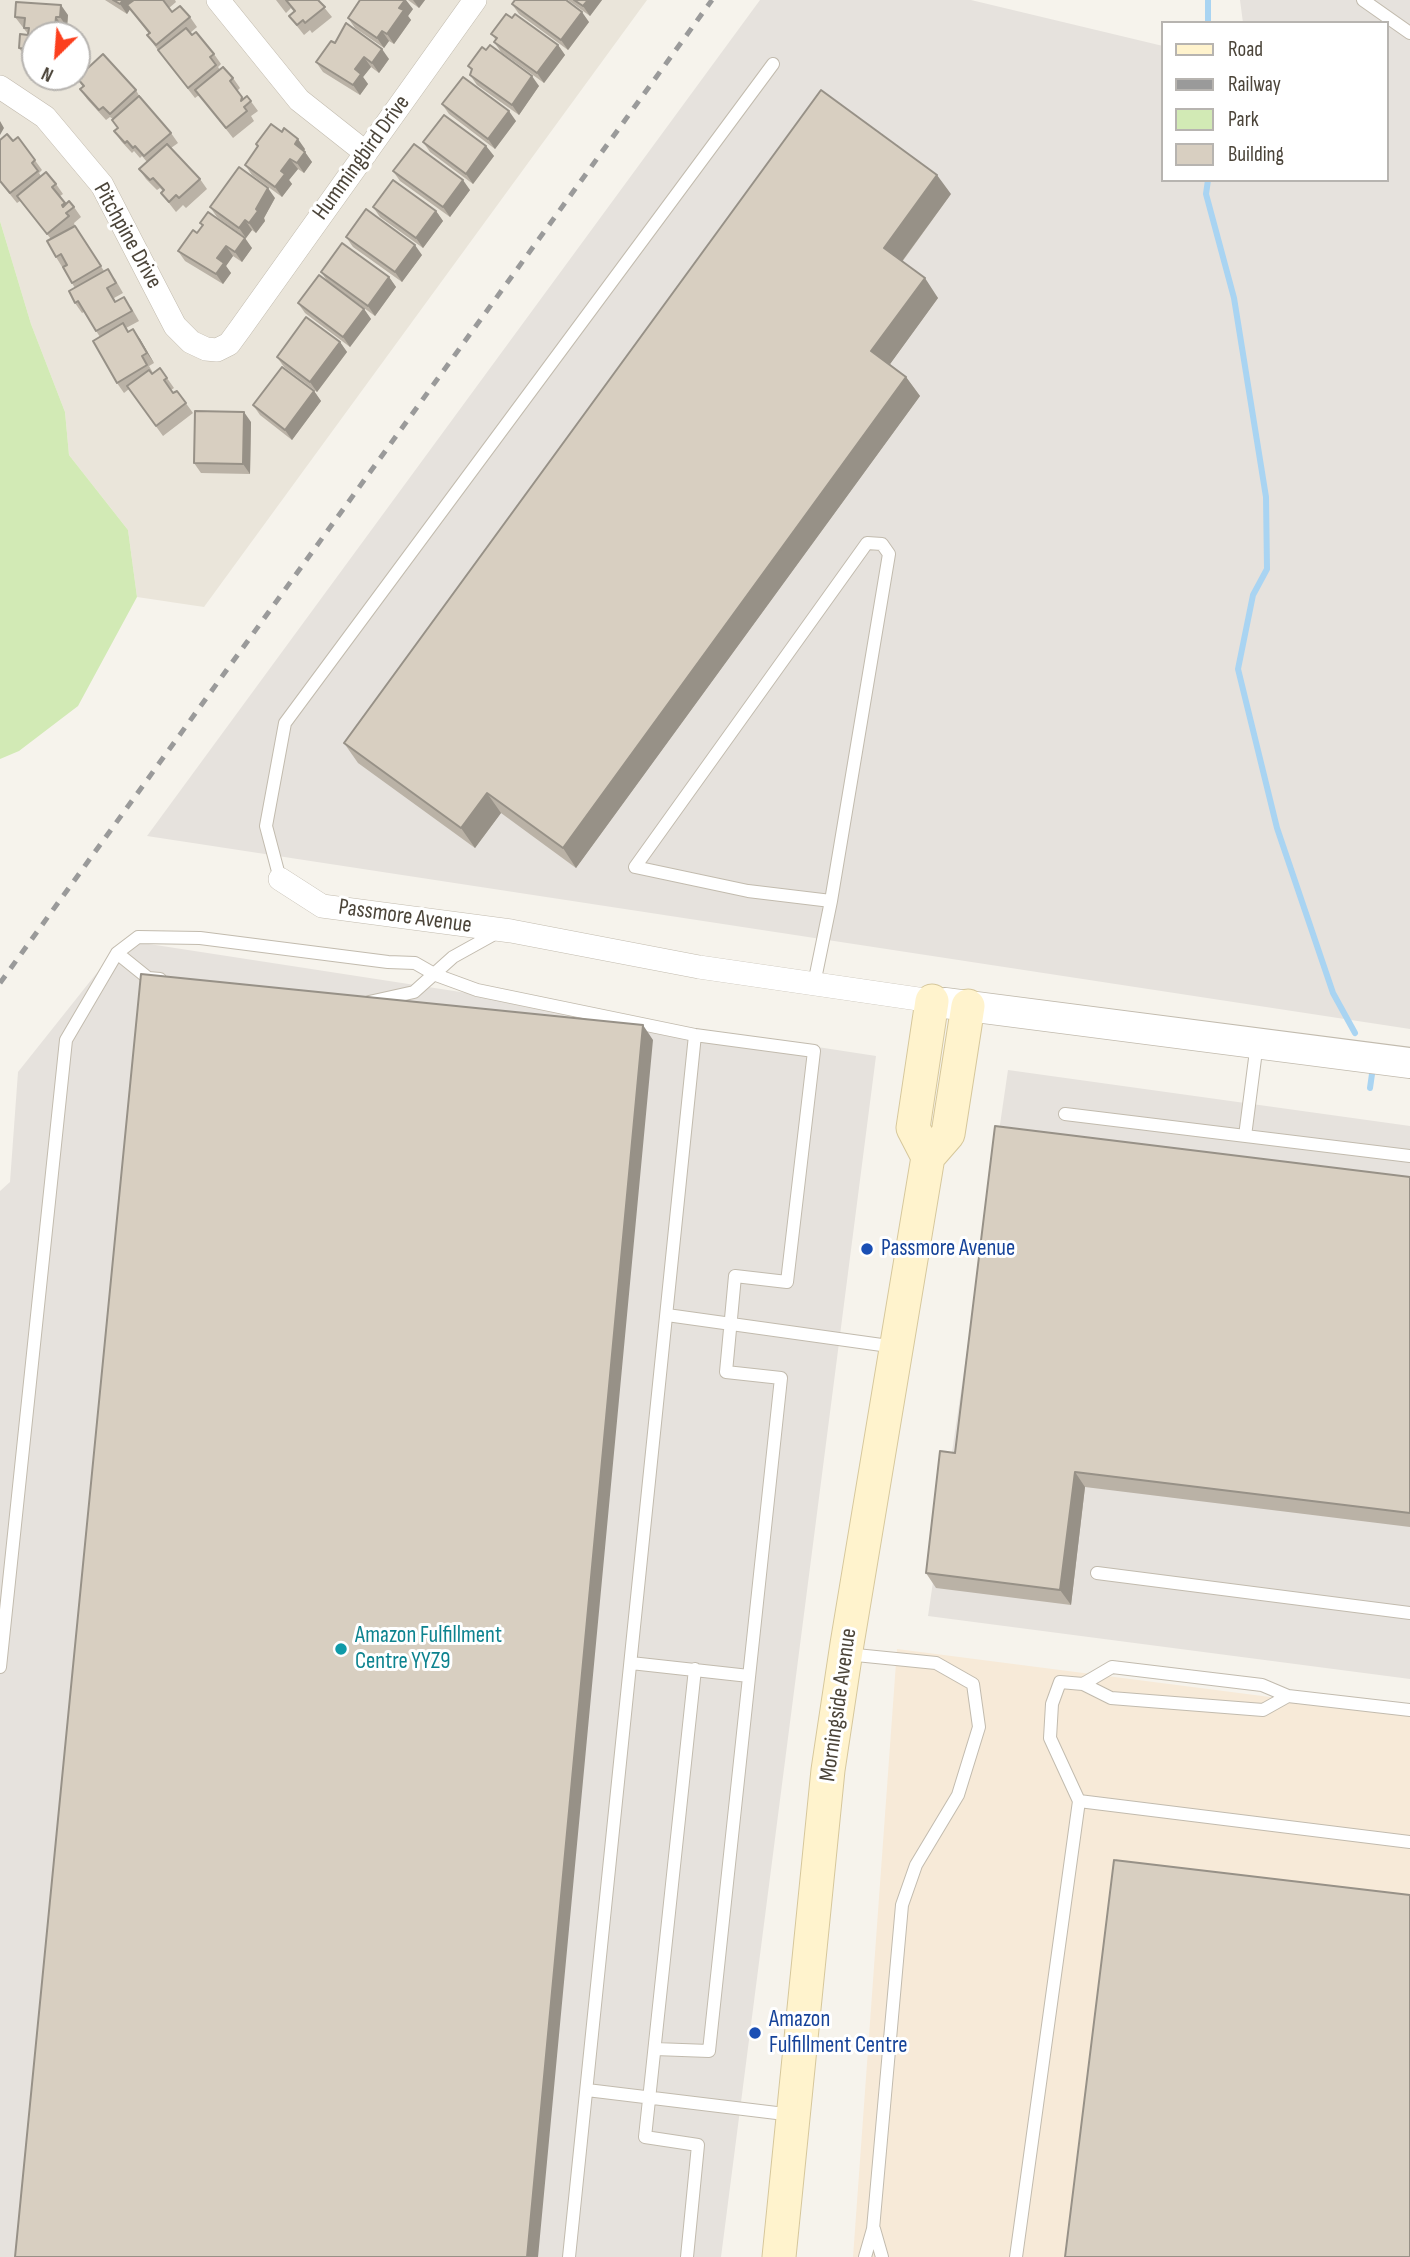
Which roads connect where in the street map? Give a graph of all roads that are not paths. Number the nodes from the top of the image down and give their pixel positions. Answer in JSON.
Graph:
{"nodes":[{"id":1,"x":218,"y":0,"type":"edge"},
{"id":2,"x":475,"y":0,"type":"edge"},
{"id":3,"x":1363,"y":0,"type":"edge"},
{"id":4,"x":1410,"y":33,"type":"edge"},
{"id":5,"x":774,"y":64,"type":"dead end"},
{"id":6,"x":0,"y":87,"type":"edge"},
{"id":7,"x":366,"y":153,"type":"junction"},
{"id":8,"x":248,"y":316,"type":"joint"},
{"id":9,"x":280,"y":879,"type":"joint"},
{"id":10,"x":831,"y":901,"type":"junction"},
{"id":11,"x":502,"y":930,"type":"junction"},
{"id":12,"x":117,"y":953,"type":"junction"},
{"id":13,"x":436,"y":975,"type":"junction"},
{"id":14,"x":172,"y":980,"type":"edge"},
{"id":15,"x":814,"y":984,"type":"junction"},
{"id":16,"x":358,"y":1001,"type":"edge"},
{"id":17,"x":933,"y":1001,"type":"junction"},
{"id":18,"x":968,"y":1006,"type":"junction"},
{"id":19,"x":695,"y":1035,"type":"junction"},
{"id":20,"x":1257,"y":1043,"type":"junction"},
{"id":21,"x":1410,"y":1063,"type":"edge"},
{"id":22,"x":1065,"y":1114,"type":"dead end"},
{"id":23,"x":1245,"y":1136,"type":"junction"},
{"id":24,"x":1410,"y":1156,"type":"edge"},
{"id":25,"x":928,"y":1157,"type":"junction"},
{"id":26,"x":667,"y":1315,"type":"junction"},
{"id":27,"x":731,"y":1324,"type":"junction"},
{"id":28,"x":897,"y":1347,"type":"junction"},
{"id":29,"x":1097,"y":1573,"type":"dead end"},
{"id":30,"x":1410,"y":1614,"type":"edge"},
{"id":31,"x":846,"y":1654,"type":"junction"},
{"id":32,"x":631,"y":1663,"type":"junction"},
{"id":33,"x":0,"y":1667,"type":"edge"},
{"id":34,"x":695,"y":1669,"type":"junction"},
{"id":35,"x":749,"y":1676,"type":"junction"},
{"id":36,"x":1083,"y":1684,"type":"junction"},
{"id":37,"x":1288,"y":1696,"type":"junction"},
{"id":38,"x":1410,"y":1710,"type":"edge"},
{"id":39,"x":1079,"y":1801,"type":"junction"},
{"id":40,"x":1410,"y":1842,"type":"edge"},
{"id":41,"x":654,"y":2049,"type":"junction"},
{"id":42,"x":587,"y":2090,"type":"junction"},
{"id":43,"x":649,"y":2098,"type":"junction"},
{"id":44,"x":794,"y":2115,"type":"junction"},
{"id":45,"x":873,"y":2229,"type":"junction"},
{"id":46,"x":569,"y":2257,"type":"edge"},
{"id":47,"x":687,"y":2257,"type":"edge"},
{"id":48,"x":779,"y":2257,"type":"edge"},
{"id":49,"x":865,"y":2257,"type":"edge"},
{"id":50,"x":882,"y":2257,"type":"edge"},
{"id":51,"x":1016,"y":2257,"type":"edge"}],
"edges":[{"from":1,"to":7,"type":"street"},
{"from":2,"to":7,"type":"street","name":"Hummingbird Drive"},
{"from":3,"to":4,"type":"lane"},
{"from":5,"to":9,"type":"lane"},
{"from":6,"to":8,"type":"street","name":"Pitchpine Drive"},
{"from":7,"to":8,"type":"street","name":"Hummingbird Drive"},
{"from":9,"to":11,"type":"street","name":"Passmore Avenue"},
{"from":10,"to":10,"type":"lane"},
{"from":10,"to":15,"type":"lane"},
{"from":11,"to":13,"type":"lane"},
{"from":11,"to":15,"type":"street","name":"Passmore Avenue"},
{"from":12,"to":13,"type":"lane"},
{"from":12,"to":14,"type":"lane"},
{"from":12,"to":33,"type":"lane"},
{"from":13,"to":16,"type":"lane"},
{"from":13,"to":19,"type":"lane"},
{"from":15,"to":17,"type":"street","name":"Passmore Avenue"},
{"from":17,"to":18,"type":"street","name":"Passmore Avenue"},
{"from":17,"to":25,"type":"main road"},
{"from":18,"to":20,"type":"street","name":"Passmore Avenue"},
{"from":18,"to":25,"type":"main road","name":"Morningside Avenue"},
{"from":19,"to":26,"type":"lane"},
{"from":19,"to":27,"type":"lane"},
{"from":20,"to":21,"type":"street","name":"Passmore Avenue"},
{"from":20,"to":23,"type":"lane"},
{"from":22,"to":23,"type":"lane"},
{"from":23,"to":24,"type":"lane"},
{"from":25,"to":28,"type":"main road","name":"Morningside Avenue"},
{"from":26,"to":27,"type":"lane"},
{"from":26,"to":32,"type":"lane"},
{"from":27,"to":28,"type":"lane"},
{"from":27,"to":35,"type":"lane"},
{"from":28,"to":31,"type":"main road","name":"Morningside Avenue"},
{"from":29,"to":30,"type":"lane"},
{"from":31,"to":44,"type":"main road","name":"Morningside Avenue"},
{"from":31,"to":45,"type":"lane"},
{"from":32,"to":34,"type":"lane"},
{"from":32,"to":42,"type":"lane"},
{"from":34,"to":35,"type":"lane"},
{"from":34,"to":41,"type":"lane"},
{"from":35,"to":41,"type":"lane"},
{"from":36,"to":37,"type":"lane"},
{"from":36,"to":37,"type":"lane"},
{"from":36,"to":39,"type":"lane"},
{"from":37,"to":38,"type":"lane"},
{"from":39,"to":40,"type":"lane"},
{"from":39,"to":51,"type":"lane"},
{"from":41,"to":43,"type":"lane"},
{"from":42,"to":43,"type":"lane"},
{"from":42,"to":46,"type":"lane"},
{"from":43,"to":44,"type":"lane"},
{"from":43,"to":47,"type":"lane"},
{"from":44,"to":48,"type":"main road","name":"Morningside Avenue"},
{"from":45,"to":49,"type":"lane"},
{"from":45,"to":50,"type":"lane"}]}
